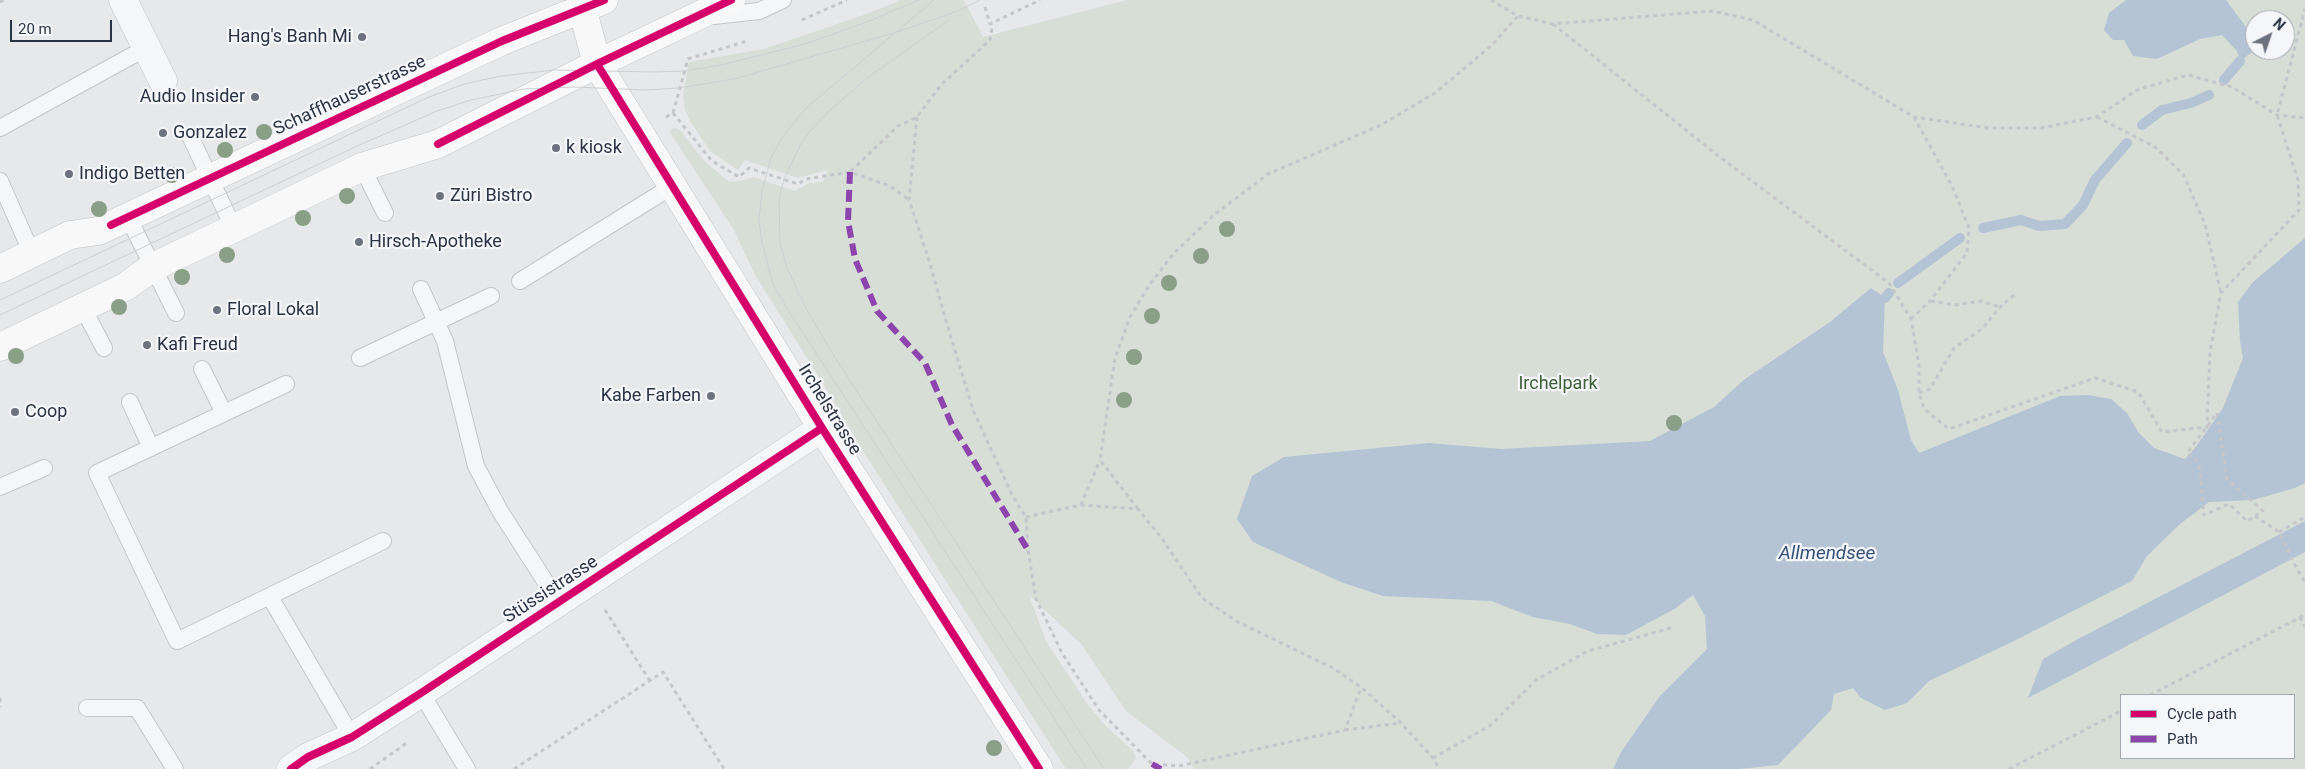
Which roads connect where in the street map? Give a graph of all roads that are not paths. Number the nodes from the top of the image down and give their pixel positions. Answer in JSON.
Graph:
{"nodes":[{"id":1,"x":123,"y":0,"type":"edge"},
{"id":2,"x":731,"y":0,"type":"edge"},
{"id":3,"x":783,"y":0,"type":"edge"},
{"id":4,"x":589,"y":3,"type":"edge"},
{"id":5,"x":694,"y":18,"type":"junction"},
{"id":6,"x":146,"y":48,"type":"junction"},
{"id":7,"x":597,"y":64,"type":"junction"},
{"id":8,"x":163,"y":82,"type":"dead end"},
{"id":9,"x":0,"y":128,"type":"edge"},
{"id":10,"x":190,"y":136,"type":"dead end"},
{"id":11,"x":362,"y":167,"type":"junction"},
{"id":12,"x":210,"y":179,"type":"junction"},
{"id":13,"x":0,"y":180,"type":"edge"},
{"id":14,"x":674,"y":185,"type":"junction"},
{"id":15,"x":385,"y":213,"type":"dead end"},
{"id":16,"x":128,"y":217,"type":"junction"},
{"id":17,"x":234,"y":228,"type":"junction"},
{"id":18,"x":32,"y":254,"type":"junction"},
{"id":19,"x":153,"y":267,"type":"junction"},
{"id":20,"x":0,"y":269,"type":"edge"},
{"id":21,"x":520,"y":281,"type":"dead end"},
{"id":22,"x":421,"y":289,"type":"dead end"},
{"id":23,"x":491,"y":296,"type":"dead end"},
{"id":24,"x":83,"y":308,"type":"junction"},
{"id":25,"x":176,"y":313,"type":"dead end"},
{"id":26,"x":436,"y":321,"type":"junction"},
{"id":27,"x":0,"y":347,"type":"edge"},
{"id":28,"x":104,"y":348,"type":"dead end"},
{"id":29,"x":360,"y":358,"type":"dead end"},
{"id":30,"x":202,"y":369,"type":"dead end"},
{"id":31,"x":286,"y":384,"type":"dead end"},
{"id":32,"x":130,"y":402,"type":"dead end"},
{"id":33,"x":224,"y":413,"type":"junction"},
{"id":34,"x":822,"y":428,"type":"junction"},
{"id":35,"x":150,"y":448,"type":"junction"},
{"id":36,"x":44,"y":468,"type":"dead end"},
{"id":37,"x":0,"y":487,"type":"edge"},
{"id":38,"x":383,"y":541,"type":"dead end"},
{"id":39,"x":270,"y":597,"type":"junction"},
{"id":40,"x":559,"y":603,"type":"junction"},
{"id":41,"x":421,"y":693,"type":"junction"},
{"id":42,"x":87,"y":708,"type":"dead end"},
{"id":43,"x":352,"y":737,"type":"junction"},
{"id":44,"x":175,"y":769,"type":"edge"},
{"id":45,"x":291,"y":769,"type":"edge"},
{"id":46,"x":466,"y":769,"type":"edge"},
{"id":47,"x":1039,"y":769,"type":"edge"}],
"edges":[{"from":1,"to":6,"type":"street"},
{"from":2,"to":5,"type":"street"},
{"from":3,"to":5,"type":"lane"},
{"from":4,"to":7,"type":"street","name":"Irchelstrasse"},
{"from":4,"to":12,"type":"street","name":"Schaffhauserstrasse"},
{"from":5,"to":7,"type":"street"},
{"from":6,"to":8,"type":"street"},
{"from":6,"to":9,"type":"lane"},
{"from":7,"to":11,"type":"street"},
{"from":7,"to":14,"type":"street","name":"Irchelstrasse"},
{"from":10,"to":12,"type":"lane"},
{"from":11,"to":15,"type":"lane"},
{"from":11,"to":17,"type":"street"},
{"from":12,"to":16,"type":"street","name":"Schaffhauserstrasse"},
{"from":12,"to":17,"type":"lane"},
{"from":13,"to":18,"type":"lane"},
{"from":14,"to":21,"type":"lane"},
{"from":14,"to":34,"type":"street","name":"Irchelstrasse"},
{"from":16,"to":18,"type":"street","name":"Schaffhauserstrasse"},
{"from":16,"to":19,"type":"lane"},
{"from":17,"to":19,"type":"street"},
{"from":18,"to":20,"type":"street","name":"Schaffhauserstrasse"},
{"from":19,"to":24,"type":"street"},
{"from":19,"to":25,"type":"lane"},
{"from":22,"to":26,"type":"lane"},
{"from":23,"to":26,"type":"lane"},
{"from":24,"to":27,"type":"street"},
{"from":24,"to":28,"type":"lane"},
{"from":26,"to":29,"type":"lane"},
{"from":26,"to":40,"type":"lane"},
{"from":30,"to":33,"type":"lane"},
{"from":31,"to":33,"type":"lane"},
{"from":32,"to":35,"type":"lane"},
{"from":33,"to":35,"type":"lane"},
{"from":34,"to":40,"type":"street","name":"Stüssistrasse"},
{"from":34,"to":47,"type":"street","name":"Irchelstrasse"},
{"from":35,"to":39,"type":"lane"},
{"from":36,"to":37,"type":"lane"},
{"from":38,"to":39,"type":"lane"},
{"from":39,"to":43,"type":"lane"},
{"from":40,"to":41,"type":"street","name":"Stüssistrasse"},
{"from":41,"to":43,"type":"street","name":"Stüssistrasse"},
{"from":41,"to":46,"type":"lane"},
{"from":42,"to":44,"type":"lane"},
{"from":43,"to":45,"type":"street","name":"Stüssistrasse"}]}
